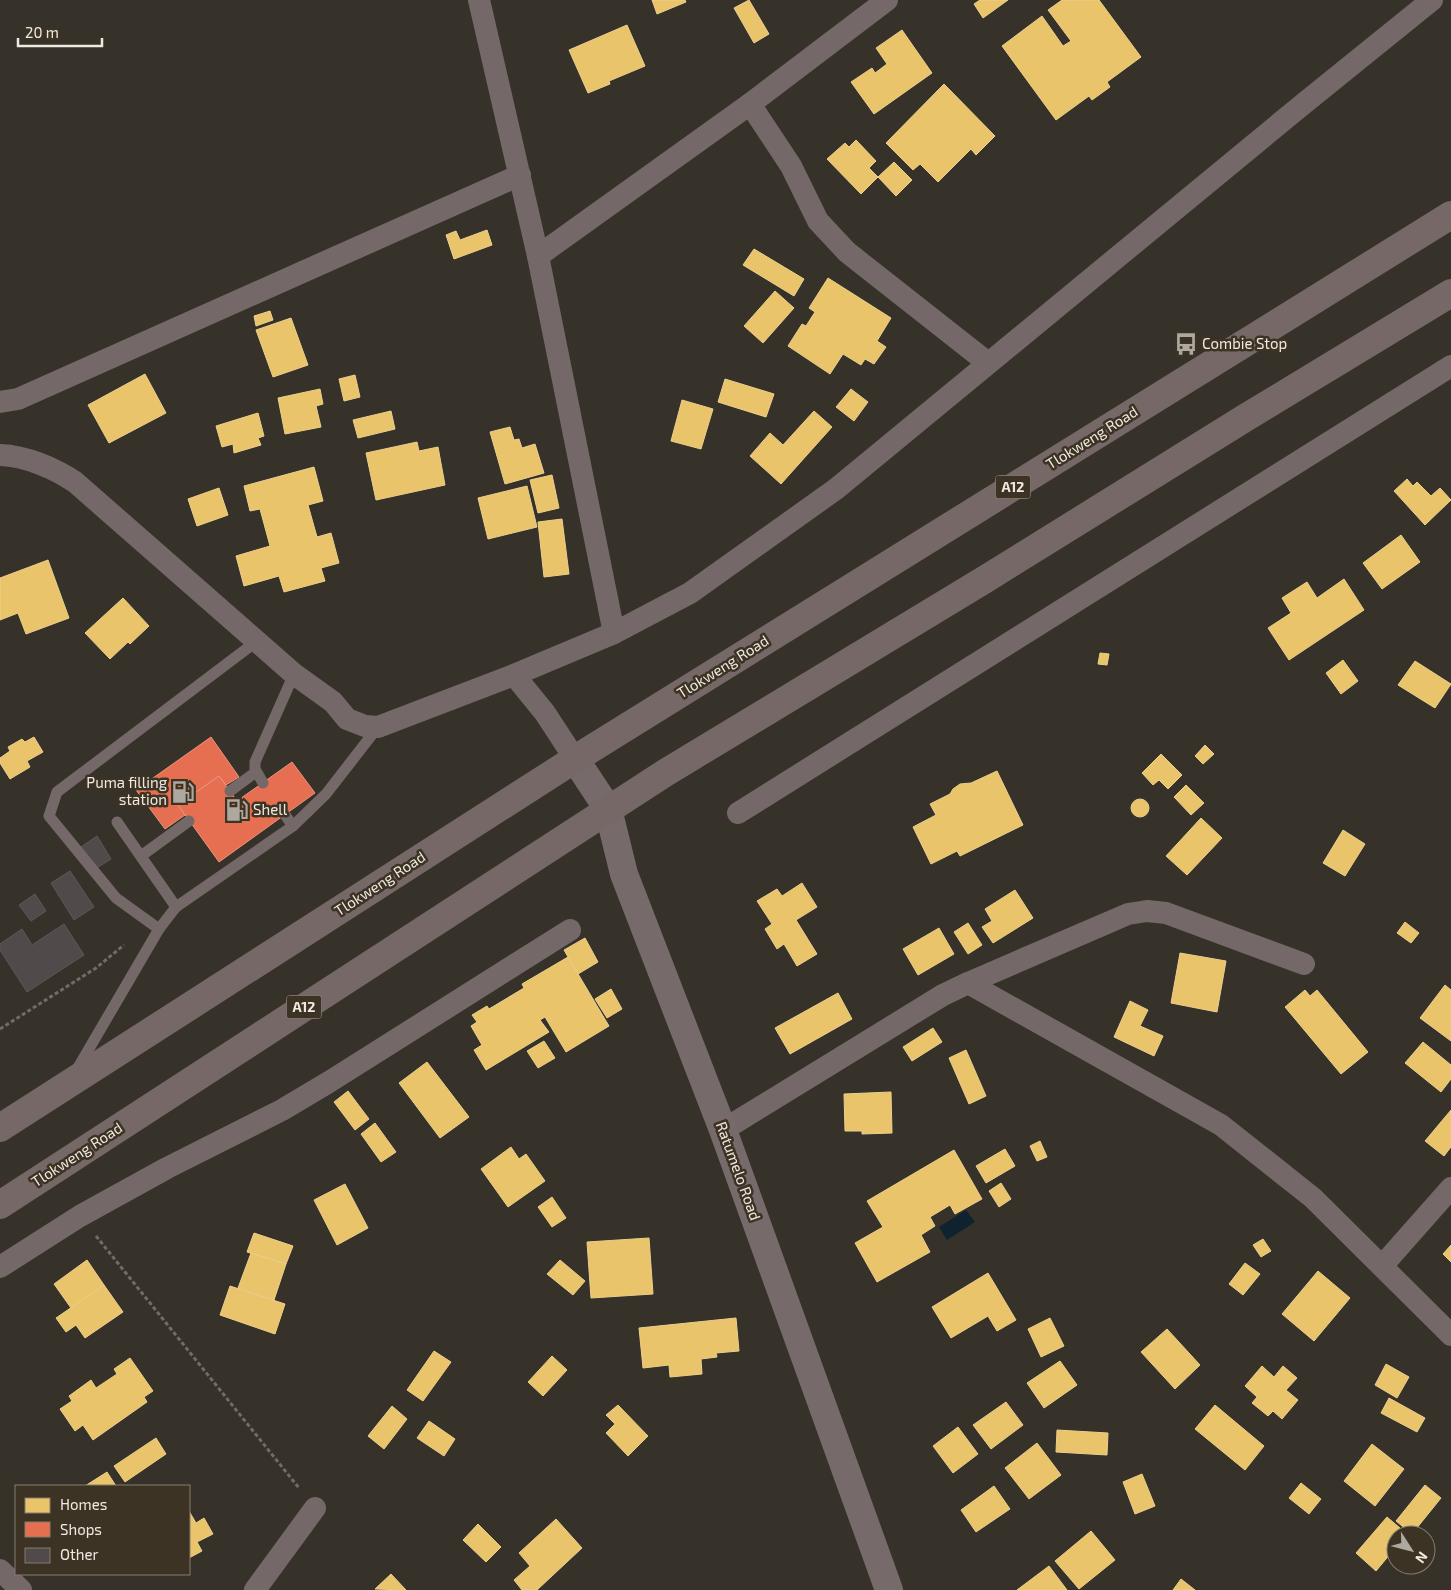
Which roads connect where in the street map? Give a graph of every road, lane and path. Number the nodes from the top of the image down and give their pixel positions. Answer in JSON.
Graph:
{"nodes":[{"id":1,"x":479,"y":0,"type":"edge"},
{"id":2,"x":887,"y":0,"type":"edge"},
{"id":3,"x":1432,"y":0,"type":"edge"},
{"id":4,"x":750,"y":104,"type":"junction"},
{"id":5,"x":520,"y":175,"type":"junction"},
{"id":6,"x":1451,"y":215,"type":"edge"},
{"id":7,"x":538,"y":256,"type":"junction"},
{"id":8,"x":1451,"y":293,"type":"edge"},
{"id":9,"x":988,"y":363,"type":"junction"},
{"id":10,"x":1451,"y":366,"type":"edge"},
{"id":11,"x":0,"y":402,"type":"edge"},
{"id":12,"x":0,"y":455,"type":"edge"},
{"id":13,"x":614,"y":633,"type":"junction"},
{"id":14,"x":257,"y":641,"type":"junction"},
{"id":15,"x":294,"y":674,"type":"junction"},
{"id":16,"x":514,"y":675,"type":"junction"},
{"id":17,"x":378,"y":727,"type":"junction"},
{"id":18,"x":575,"y":759,"type":"junction"},
{"id":19,"x":256,"y":772,"type":"junction"},
{"id":20,"x":263,"y":783,"type":"dead end"},
{"id":21,"x":230,"y":791,"type":"dead end"},
{"id":22,"x":608,"y":809,"type":"junction"},
{"id":23,"x":738,"y":813,"type":"dead end"},
{"id":24,"x":285,"y":815,"type":"dead end"},
{"id":25,"x":189,"y":821,"type":"dead end"},
{"id":26,"x":117,"y":822,"type":"dead end"},
{"id":27,"x":293,"y":826,"type":"junction"},
{"id":28,"x":141,"y":856,"type":"junction"},
{"id":29,"x":176,"y":907,"type":"junction"},
{"id":30,"x":159,"y":929,"type":"junction"},
{"id":31,"x":570,"y":930,"type":"dead end"},
{"id":32,"x":1304,"y":964,"type":"dead end"},
{"id":33,"x":968,"y":983,"type":"junction"},
{"id":34,"x":0,"y":1029,"type":"edge"},
{"id":35,"x":69,"y":1084,"type":"junction"},
{"id":36,"x":0,"y":1128,"type":"edge"},
{"id":37,"x":723,"y":1130,"type":"junction"},
{"id":38,"x":1451,"y":1188,"type":"edge"},
{"id":39,"x":0,"y":1205,"type":"edge"},
{"id":40,"x":80,"y":1216,"type":"junction"},
{"id":41,"x":1382,"y":1266,"type":"junction"},
{"id":42,"x":0,"y":1267,"type":"edge"},
{"id":43,"x":1451,"y":1334,"type":"edge"},
{"id":44,"x":315,"y":1508,"type":"joint"},
{"id":45,"x":0,"y":1570,"type":"edge"},
{"id":46,"x":21,"y":1590,"type":"edge"},
{"id":47,"x":255,"y":1590,"type":"edge"},
{"id":48,"x":889,"y":1590,"type":"edge"}],
"edges":[{"from":1,"to":5,"type":"street"},
{"from":2,"to":4,"type":"street"},
{"from":3,"to":9,"type":"street"},
{"from":4,"to":7,"type":"street"},
{"from":4,"to":9,"type":"street"},
{"from":5,"to":7,"type":"street"},
{"from":5,"to":11,"type":"street"},
{"from":6,"to":18,"type":"main road","name":"Tlokweng Road","number":"A12"},
{"from":7,"to":13,"type":"street"},
{"from":8,"to":22,"type":"main road","name":"Tlokweng Road","number":"A12"},
{"from":9,"to":13,"type":"street"},
{"from":10,"to":23,"type":"street"},
{"from":12,"to":14,"type":"street"},
{"from":13,"to":16,"type":"street"},
{"from":14,"to":15,"type":"street"},
{"from":14,"to":30,"type":"lane"},
{"from":15,"to":17,"type":"street"},
{"from":15,"to":19,"type":"lane"},
{"from":16,"to":17,"type":"street"},
{"from":16,"to":18,"type":"street"},
{"from":17,"to":27,"type":"lane"},
{"from":18,"to":22,"type":"street","name":"Ratumelo Road"},
{"from":18,"to":35,"type":"main road","name":"Tlokweng Road","number":"A12"},
{"from":19,"to":20,"type":"lane"},
{"from":19,"to":21,"type":"lane"},
{"from":22,"to":37,"type":"street","name":"Ratumelo Road"},
{"from":22,"to":39,"type":"main road","name":"Tlokweng Road","number":"A12"},
{"from":24,"to":27,"type":"lane"},
{"from":25,"to":28,"type":"lane"},
{"from":26,"to":28,"type":"lane"},
{"from":27,"to":29,"type":"lane"},
{"from":28,"to":29,"type":"lane"},
{"from":29,"to":30,"type":"lane"},
{"from":30,"to":34,"type":"path"},
{"from":30,"to":35,"type":"lane"},
{"from":31,"to":40,"type":"street"},
{"from":32,"to":33,"type":"street"},
{"from":33,"to":37,"type":"street"},
{"from":33,"to":41,"type":"street"},
{"from":35,"to":36,"type":"main road","name":"Tlokweng Road","number":"A12"},
{"from":37,"to":48,"type":"street","name":"Ratumelo Road"},
{"from":38,"to":41,"type":"street"},
{"from":40,"to":42,"type":"street"},
{"from":40,"to":44,"type":"path"},
{"from":41,"to":43,"type":"street"},
{"from":44,"to":47,"type":"street"},
{"from":45,"to":46,"type":"street"}]}
